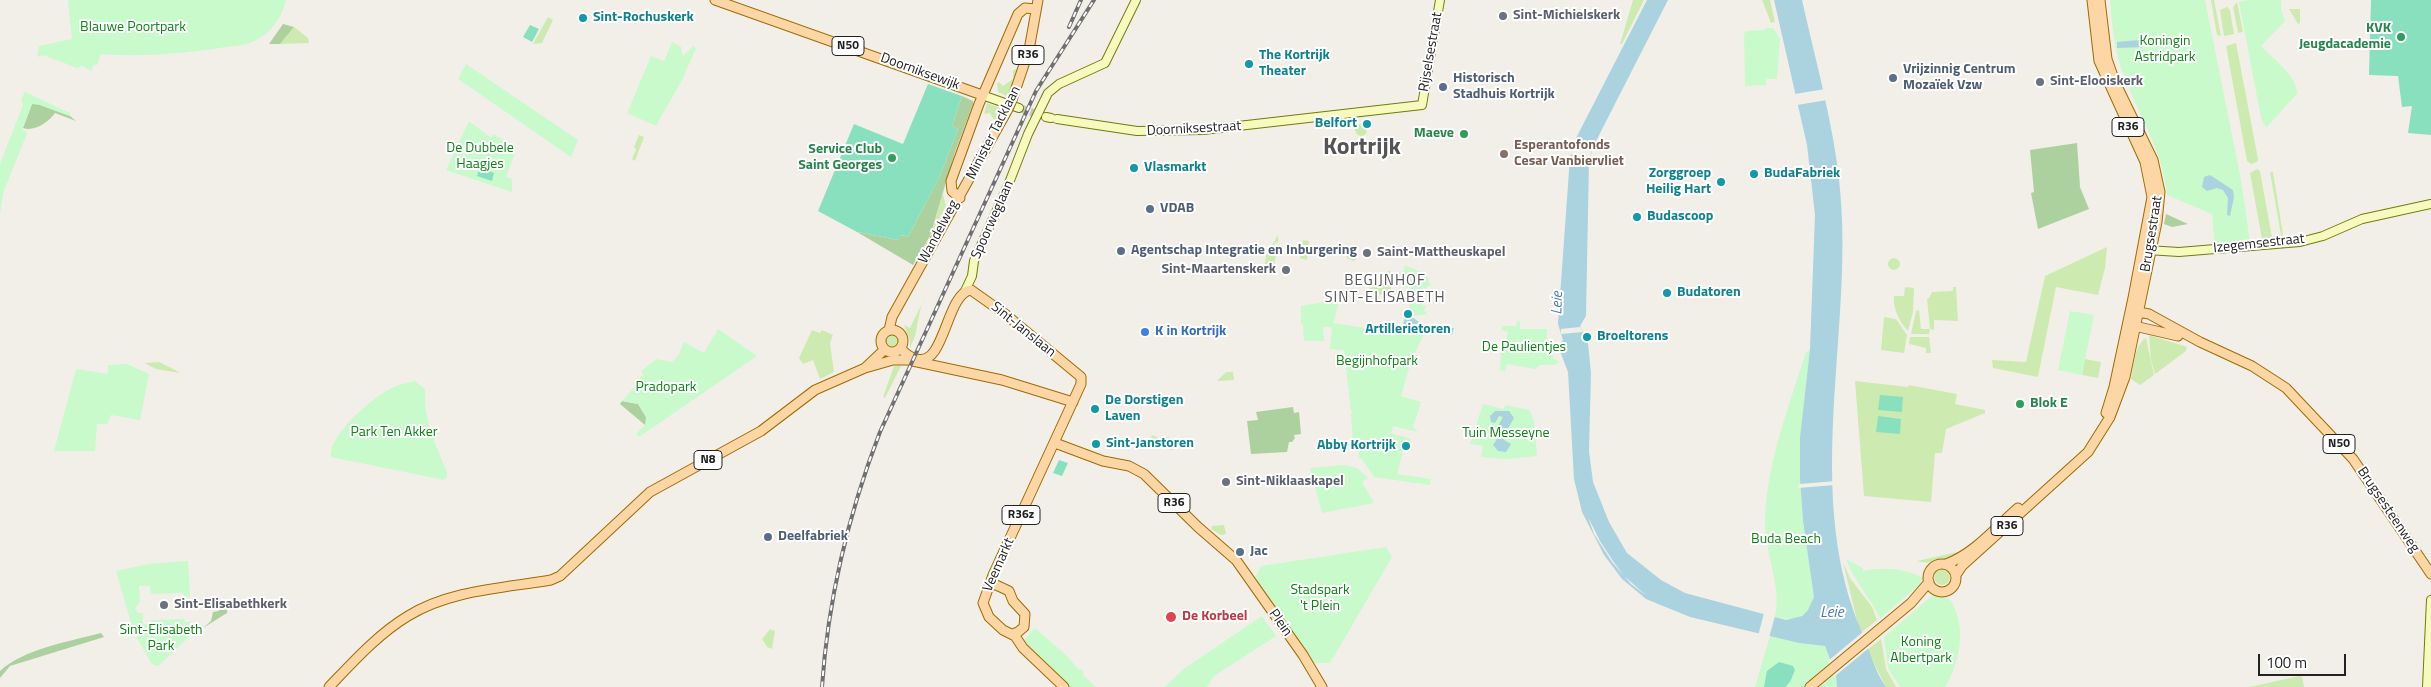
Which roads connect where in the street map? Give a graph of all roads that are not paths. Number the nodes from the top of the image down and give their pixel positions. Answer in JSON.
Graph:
{"nodes":[{"id":1,"x":715,"y":0,"type":"edge"},
{"id":2,"x":1136,"y":0,"type":"edge"},
{"id":3,"x":1440,"y":0,"type":"edge"},
{"id":4,"x":2092,"y":0,"type":"edge"},
{"id":5,"x":2100,"y":0,"type":"edge"},
{"id":6,"x":1037,"y":4,"type":"edge"},
{"id":7,"x":2100,"y":46,"type":"junction"},
{"id":8,"x":982,"y":95,"type":"junction"},
{"id":9,"x":1422,"y":105,"type":"joint"},
{"id":10,"x":1019,"y":108,"type":"tunnel mouth"},
{"id":11,"x":1051,"y":118,"type":"tunnel mouth"},
{"id":12,"x":960,"y":198,"type":"junction"},
{"id":13,"x":2431,"y":204,"type":"edge"},
{"id":14,"x":2147,"y":250,"type":"junction"},
{"id":15,"x":965,"y":292,"type":"junction"},
{"id":16,"x":2134,"y":311,"type":"junction"},
{"id":17,"x":2131,"y":325,"type":"junction"},
{"id":18,"x":892,"y":330,"type":"junction"},
{"id":19,"x":2200,"y":342,"type":"junction"},
{"id":20,"x":936,"y":349,"type":"junction"},
{"id":21,"x":884,"y":350,"type":"junction"},
{"id":22,"x":899,"y":350,"type":"junction"},
{"id":23,"x":908,"y":360,"type":"junction"},
{"id":24,"x":865,"y":368,"type":"junction"},
{"id":25,"x":964,"y":372,"type":"junction"},
{"id":26,"x":1079,"y":374,"type":"joint"},
{"id":27,"x":1073,"y":402,"type":"junction"},
{"id":28,"x":1055,"y":443,"type":"junction"},
{"id":29,"x":1946,"y":564,"type":"junction"},
{"id":30,"x":2431,"y":574,"type":"edge"},
{"id":31,"x":1956,"y":575,"type":"junction"},
{"id":32,"x":1931,"y":586,"type":"junction"},
{"id":33,"x":988,"y":588,"type":"junction"},
{"id":34,"x":2431,"y":600,"type":"edge"},
{"id":35,"x":1012,"y":634,"type":"junction"},
{"id":36,"x":329,"y":687,"type":"edge"},
{"id":37,"x":1064,"y":687,"type":"edge"},
{"id":38,"x":1322,"y":687,"type":"edge"},
{"id":39,"x":1810,"y":687,"type":"edge"},
{"id":40,"x":2427,"y":687,"type":"edge"}],
"edges":[{"from":1,"to":8,"type":"main road","name":"Doorniksewijk","number":"N50"},
{"from":2,"to":15,"type":"street","name":"Spoorweglaan"},
{"from":3,"to":9,"type":"street","name":"Rijselsestraat"},
{"from":4,"to":7,"type":"main road","number":"R36"},
{"from":5,"to":7,"type":"main road","number":"R36"},
{"from":6,"to":8,"type":"main road","name":"Minister Tacklaan"},
{"from":6,"to":12,"type":"main road","name":"Minister Tacklaan","number":"R36","bridge":true},
{"from":7,"to":14,"type":"main road","name":"Brugsestraat","number":"R36"},
{"from":8,"to":10,"type":"street"},
{"from":8,"to":12,"type":"main road","name":"Wandelweg"},
{"from":9,"to":11,"type":"street","name":"Doorniksestraat"},
{"from":12,"to":18,"type":"main road","name":"Wandelweg","number":"R36"},
{"from":13,"to":14,"type":"street","name":"Izegemsestraat"},
{"from":14,"to":16,"type":"main road","name":"Brugsestraat","number":"R36"},
{"from":15,"to":20,"type":"main road","name":"Spoorweglaan"},
{"from":15,"to":26,"type":"main road","name":"Sint-Janslaan"},
{"from":16,"to":17,"type":"main road","number":"R36"},
{"from":16,"to":19,"type":"main road","name":"Brugsesteenweg","number":"N50"},
{"from":17,"to":19,"type":"main road","name":"Brugsesteenweg","number":"N50"},
{"from":17,"to":29,"type":"main road","number":"R36"},
{"from":17,"to":31,"type":"main road","number":"R36"},
{"from":18,"to":21,"type":"main road","number":"R36"},
{"from":18,"to":22,"type":"main road"},
{"from":19,"to":30,"type":"main road","name":"Brugsesteenweg","number":"N50"},
{"from":20,"to":22,"type":"main road"},
{"from":20,"to":25,"type":"main road"},
{"from":21,"to":22,"type":"main road"},
{"from":21,"to":24,"type":"main road","number":"N8"},
{"from":22,"to":23,"type":"main road"},
{"from":23,"to":24,"type":"main road","number":"N8"},
{"from":23,"to":25,"type":"main road"},
{"from":24,"to":36,"type":"main road","number":"N8"},
{"from":25,"to":27,"type":"main road"},
{"from":26,"to":27,"type":"main road","name":"Veemarkt"},
{"from":27,"to":28,"type":"main road","name":"Veemarkt"},
{"from":28,"to":33,"type":"main road","name":"Veemarkt","number":"R36z"},
{"from":28,"to":38,"type":"main road","name":"Plein","number":"R36"},
{"from":29,"to":31,"type":"main road"},
{"from":29,"to":32,"type":"main road","number":"R36"},
{"from":31,"to":32,"type":"main road","number":"R36"},
{"from":32,"to":39,"type":"main road","number":"R36"},
{"from":33,"to":35,"type":"main road","name":"Veemarkt","number":"R36z"},
{"from":33,"to":35,"type":"main road"},
{"from":34,"to":40,"type":"street"},
{"from":35,"to":37,"type":"main road","number":"R36z"}]}
